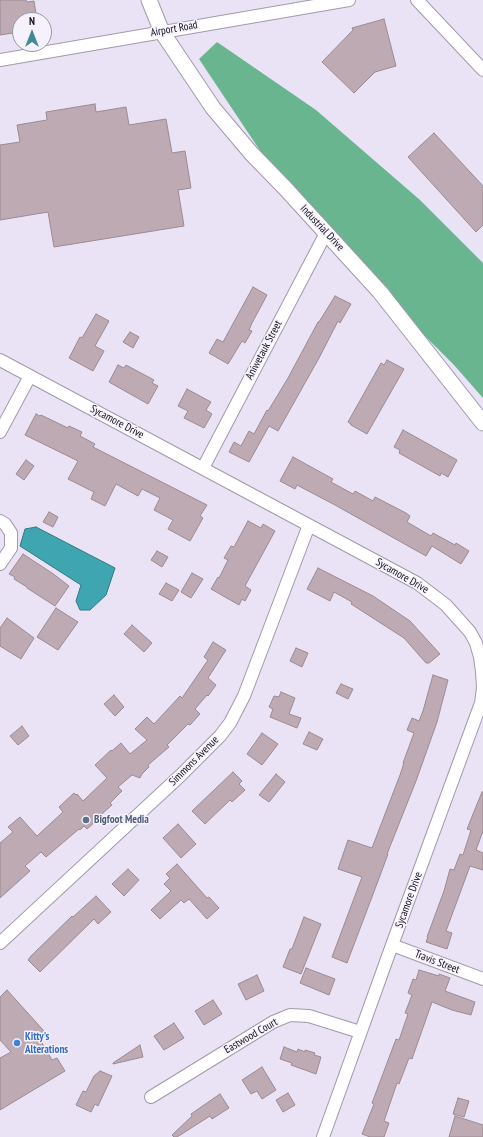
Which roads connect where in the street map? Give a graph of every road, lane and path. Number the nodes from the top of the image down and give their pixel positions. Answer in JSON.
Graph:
{"nodes":[{"id":1,"x":149,"y":0,"type":"edge"},
{"id":2,"x":349,"y":0,"type":"edge"},
{"id":3,"x":417,"y":0,"type":"edge"},
{"id":4,"x":301,"y":4,"type":"edge"},
{"id":5,"x":162,"y":32,"type":"junction"},
{"id":6,"x":0,"y":60,"type":"edge"},
{"id":7,"x":483,"y":70,"type":"edge"},
{"id":8,"x":326,"y":233,"type":"junction"},
{"id":9,"x":0,"y":360,"type":"edge"},
{"id":10,"x":30,"y":376,"type":"junction"},
{"id":11,"x":483,"y":423,"type":"edge"},
{"id":12,"x":0,"y":432,"type":"edge"},
{"id":13,"x":203,"y":468,"type":"junction"},
{"id":14,"x":0,"y":521,"type":"edge"},
{"id":15,"x":309,"y":525,"type":"junction"},
{"id":16,"x":0,"y":564,"type":"edge"},
{"id":17,"x":0,"y":943,"type":"edge"},
{"id":18,"x":392,"y":945,"type":"junction"},
{"id":19,"x":483,"y":979,"type":"edge"},
{"id":20,"x":360,"y":1032,"type":"junction"},
{"id":21,"x":151,"y":1097,"type":"dead end"},
{"id":22,"x":323,"y":1137,"type":"edge"}],
"edges":[{"from":1,"to":5,"type":"street","name":"Industrial Drive"},
{"from":2,"to":4,"type":"street","name":"Airport Road"},
{"from":3,"to":7,"type":"street"},
{"from":4,"to":5,"type":"street","name":"Airport Road"},
{"from":5,"to":6,"type":"street","name":"Airport Road"},
{"from":5,"to":8,"type":"street","name":"Industrial Drive"},
{"from":8,"to":11,"type":"street","name":"Industrial Drive"},
{"from":8,"to":13,"type":"street","name":"Aniwetauk Street"},
{"from":9,"to":10,"type":"street","name":"Sycamore Drive"},
{"from":10,"to":12,"type":"street"},
{"from":10,"to":13,"type":"street","name":"Sycamore Drive"},
{"from":13,"to":15,"type":"street","name":"Sycamore Drive"},
{"from":14,"to":16,"type":"street"},
{"from":15,"to":17,"type":"street","name":"Simmons Avenue"},
{"from":15,"to":18,"type":"street","name":"Sycamore Drive"},
{"from":18,"to":19,"type":"street","name":"Travis Street"},
{"from":18,"to":20,"type":"street","name":"Sycamore Drive"},
{"from":20,"to":21,"type":"street","name":"Eastwood Court"},
{"from":20,"to":22,"type":"street","name":"Sycamore Drive"}]}
